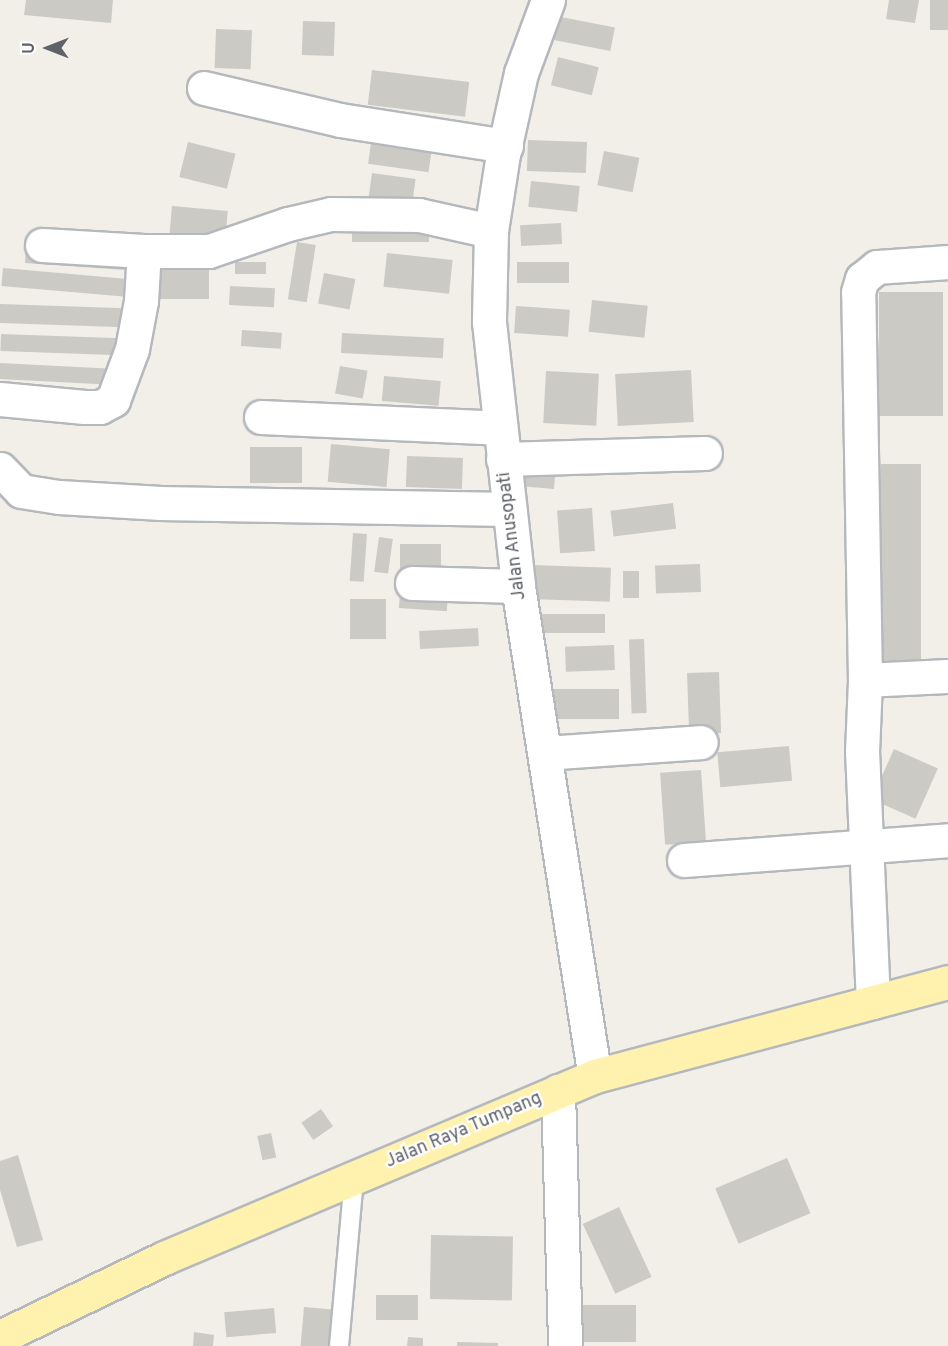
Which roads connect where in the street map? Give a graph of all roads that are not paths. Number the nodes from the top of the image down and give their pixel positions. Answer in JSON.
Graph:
{"nodes":[{"id":1,"x":548,"y":0,"type":"edge"},
{"id":2,"x":204,"y":88,"type":"dead end"},
{"id":3,"x":506,"y":147,"type":"junction"},
{"id":4,"x":491,"y":231,"type":"junction"},
{"id":5,"x":42,"y":245,"type":"dead end"},
{"id":6,"x":144,"y":250,"type":"junction"},
{"id":7,"x":948,"y":262,"type":"edge"},
{"id":8,"x":0,"y":399,"type":"edge"},
{"id":9,"x":261,"y":417,"type":"dead end"},
{"id":10,"x":501,"y":443,"type":"junction"},
{"id":11,"x":705,"y":453,"type":"dead end"},
{"id":12,"x":0,"y":469,"type":"edge"},
{"id":13,"x":507,"y":509,"type":"junction"},
{"id":14,"x":412,"y":583,"type":"dead end"},
{"id":15,"x":518,"y":586,"type":"junction"},
{"id":16,"x":948,"y":676,"type":"edge"},
{"id":17,"x":865,"y":680,"type":"junction"},
{"id":18,"x":701,"y":742,"type":"dead end"},
{"id":19,"x":545,"y":753,"type":"junction"},
{"id":20,"x":948,"y":840,"type":"edge"},
{"id":21,"x":866,"y":845,"type":"junction"},
{"id":22,"x":684,"y":860,"type":"dead end"},
{"id":23,"x":948,"y":982,"type":"edge"},
{"id":24,"x":873,"y":1002,"type":"junction"},
{"id":25,"x":595,"y":1076,"type":"junction"},
{"id":26,"x":558,"y":1091,"type":"junction"},
{"id":27,"x":354,"y":1177,"type":"junction"},
{"id":28,"x":0,"y":1337,"type":"edge"},
{"id":29,"x":339,"y":1346,"type":"edge"},
{"id":30,"x":565,"y":1346,"type":"edge"}],
"edges":[{"from":1,"to":3,"type":"street","name":"Jalan Anusopati"},
{"from":2,"to":3,"type":"street"},
{"from":3,"to":4,"type":"street","name":"Jalan Anusopati"},
{"from":4,"to":6,"type":"street"},
{"from":4,"to":10,"type":"street","name":"Jalan Anusopati"},
{"from":5,"to":6,"type":"street"},
{"from":6,"to":8,"type":"street"},
{"from":7,"to":17,"type":"street"},
{"from":9,"to":10,"type":"street"},
{"from":10,"to":11,"type":"street"},
{"from":10,"to":13,"type":"street","name":"Jalan Anusopati"},
{"from":12,"to":13,"type":"street"},
{"from":13,"to":15,"type":"street","name":"Jalan Anusopati"},
{"from":14,"to":15,"type":"street"},
{"from":15,"to":19,"type":"street","name":"Jalan Anusopati"},
{"from":16,"to":17,"type":"street"},
{"from":17,"to":21,"type":"street"},
{"from":18,"to":19,"type":"street"},
{"from":19,"to":25,"type":"street","name":"Jalan Anusopati"},
{"from":20,"to":21,"type":"street"},
{"from":21,"to":22,"type":"street"},
{"from":21,"to":24,"type":"street"},
{"from":23,"to":24,"type":"main road","name":"Jalan Raya Tumpang"},
{"from":24,"to":25,"type":"main road","name":"Jalan Raya Tumpang"},
{"from":25,"to":26,"type":"main road","name":"Jalan Raya Tumpang"},
{"from":26,"to":27,"type":"main road","name":"Jalan Raya Tumpang"},
{"from":26,"to":30,"type":"street"},
{"from":27,"to":28,"type":"main road","name":"Jalan Raya Tumpang"},
{"from":27,"to":29,"type":"lane"}]}
